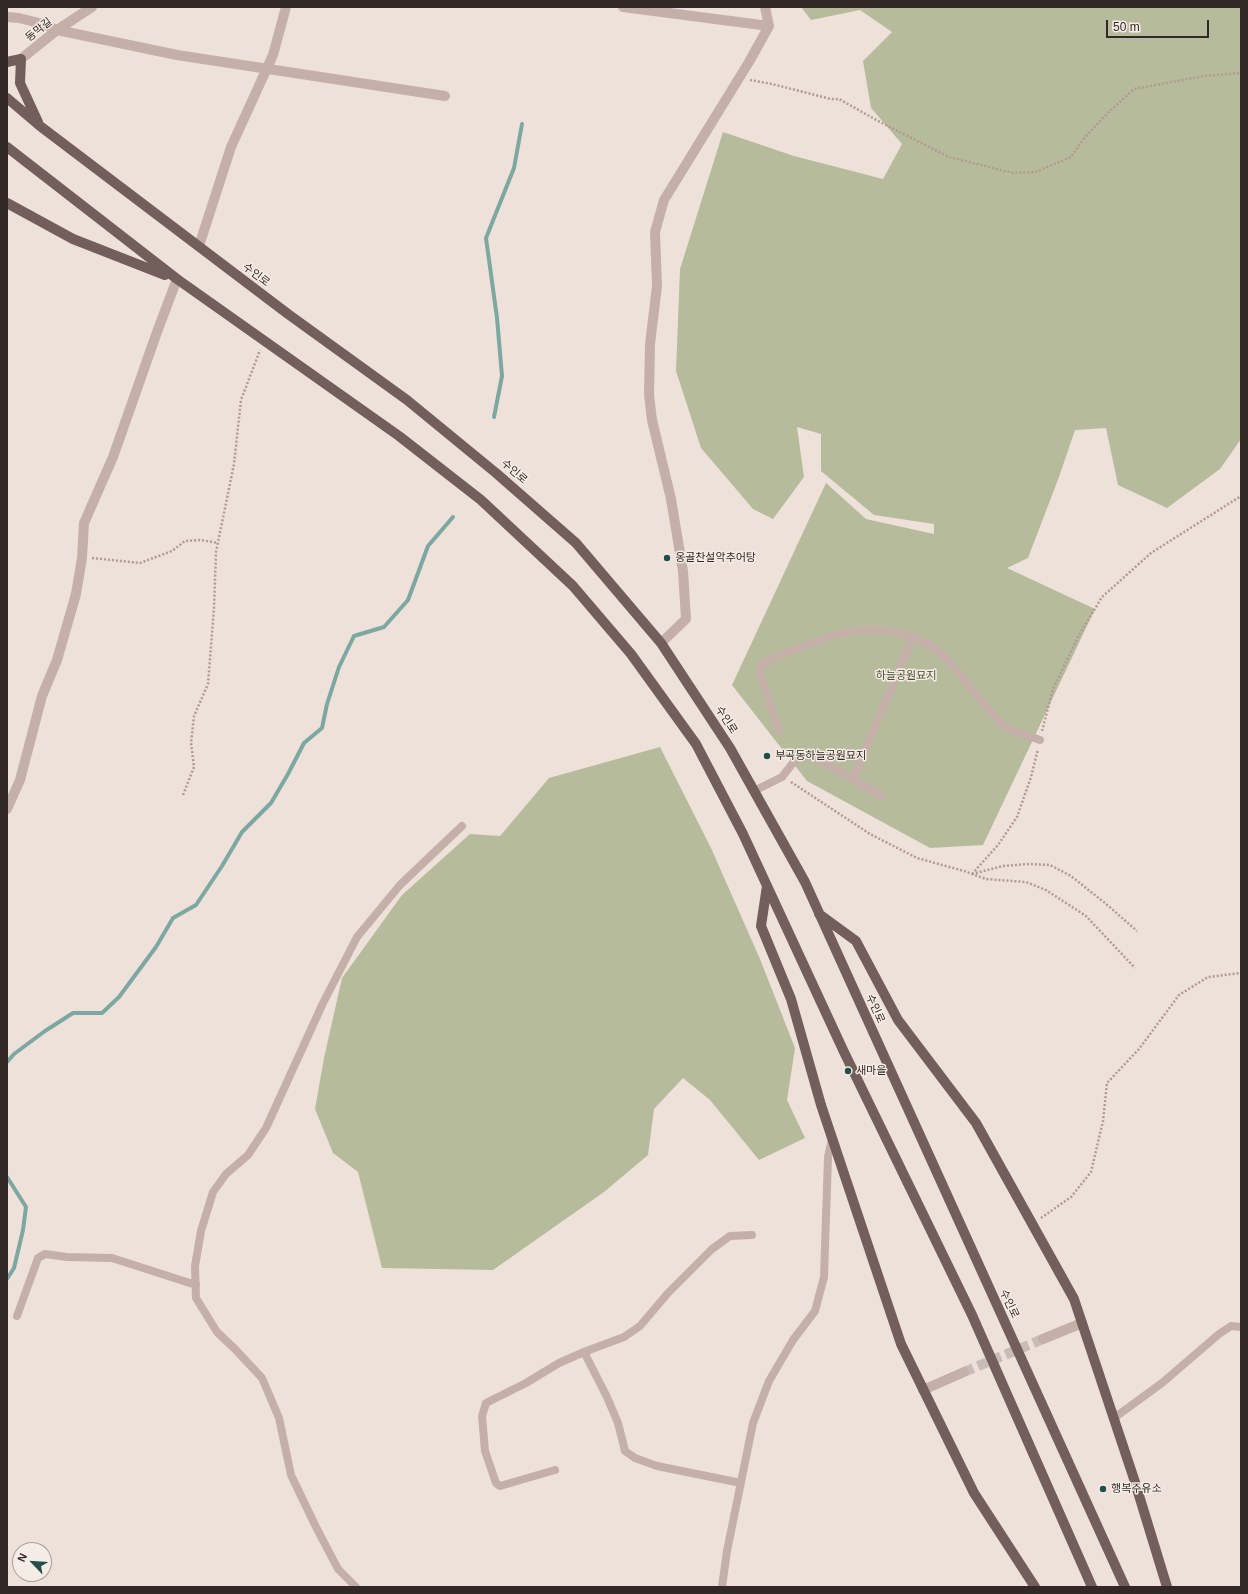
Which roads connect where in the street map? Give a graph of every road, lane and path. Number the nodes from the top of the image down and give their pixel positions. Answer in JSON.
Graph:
{"nodes":[{"id":1,"x":92,"y":7,"type":"edge"},
{"id":2,"x":286,"y":7,"type":"edge"},
{"id":3,"x":623,"y":7,"type":"edge"},
{"id":4,"x":765,"y":7,"type":"edge"},
{"id":5,"x":7,"y":17,"type":"edge"},
{"id":6,"x":769,"y":26,"type":"junction"},
{"id":7,"x":57,"y":30,"type":"junction"},
{"id":8,"x":21,"y":59,"type":"junction"},
{"id":9,"x":7,"y":62,"type":"edge"},
{"id":10,"x":266,"y":68,"type":"junction"},
{"id":11,"x":1241,"y":73,"type":"edge"},
{"id":12,"x":739,"y":78,"type":"junction"},
{"id":13,"x":445,"y":96,"type":"dead end"},
{"id":14,"x":7,"y":98,"type":"edge"},
{"id":15,"x":40,"y":126,"type":"junction"},
{"id":16,"x":7,"y":147,"type":"edge"},
{"id":17,"x":7,"y":203,"type":"edge"},
{"id":18,"x":199,"y":246,"type":"junction"},
{"id":19,"x":177,"y":279,"type":"junction"},
{"id":20,"x":264,"y":341,"type":"junction"},
{"id":21,"x":1241,"y":496,"type":"edge"},
{"id":22,"x":218,"y":543,"type":"junction"},
{"id":23,"x":82,"y":558,"type":"junction"},
{"id":24,"x":913,"y":637,"type":"junction"},
{"id":25,"x":661,"y":643,"type":"junction"},
{"id":26,"x":779,"y":730,"type":"dead end"},
{"id":27,"x":1040,"y":740,"type":"junction"},
{"id":28,"x":782,"y":777,"type":"junction"},
{"id":29,"x":853,"y":779,"type":"junction"},
{"id":30,"x":754,"y":791,"type":"junction"},
{"id":31,"x":183,"y":795,"type":"dead end"},
{"id":32,"x":882,"y":796,"type":"dead end"},
{"id":33,"x":7,"y":809,"type":"edge"},
{"id":34,"x":462,"y":826,"type":"dead end"},
{"id":35,"x":972,"y":874,"type":"junction"},
{"id":36,"x":767,"y":886,"type":"junction"},
{"id":37,"x":819,"y":914,"type":"junction"},
{"id":38,"x":1137,"y":931,"type":"dead end"},
{"id":39,"x":1135,"y":968,"type":"dead end"},
{"id":40,"x":1241,"y":973,"type":"edge"},
{"id":41,"x":832,"y":1139,"type":"junction"},
{"id":42,"x":1032,"y":1224,"type":"junction"},
{"id":43,"x":752,"y":1235,"type":"dead end"},
{"id":44,"x":196,"y":1285,"type":"junction"},
{"id":45,"x":17,"y":1316,"type":"dead end"},
{"id":46,"x":1082,"y":1323,"type":"junction"},
{"id":47,"x":1241,"y":1328,"type":"edge"},
{"id":48,"x":1043,"y":1339,"type":"tunnel mouth"},
{"id":49,"x":584,"y":1352,"type":"junction"},
{"id":50,"x":964,"y":1372,"type":"tunnel mouth"},
{"id":51,"x":923,"y":1390,"type":"junction"},
{"id":52,"x":1114,"y":1418,"type":"junction"},
{"id":53,"x":555,"y":1470,"type":"dead end"},
{"id":54,"x":741,"y":1483,"type":"junction"},
{"id":55,"x":356,"y":1587,"type":"edge"},
{"id":56,"x":722,"y":1587,"type":"edge"},
{"id":57,"x":1035,"y":1587,"type":"edge"},
{"id":58,"x":1092,"y":1587,"type":"edge"},
{"id":59,"x":1125,"y":1587,"type":"edge"},
{"id":60,"x":1167,"y":1587,"type":"edge"}],
"edges":[{"from":1,"to":7,"type":"street","name":"동막길"},
{"from":2,"to":10,"type":"street"},
{"from":3,"to":6,"type":"street"},
{"from":4,"to":6,"type":"street"},
{"from":5,"to":7,"type":"street"},
{"from":6,"to":12,"type":"street"},
{"from":7,"to":8,"type":"street","name":"동막길"},
{"from":7,"to":10,"type":"street"},
{"from":8,"to":9,"type":"main road"},
{"from":8,"to":15,"type":"main road"},
{"from":10,"to":13,"type":"street"},
{"from":10,"to":18,"type":"street"},
{"from":11,"to":12,"type":"path"},
{"from":12,"to":25,"type":"street"},
{"from":14,"to":15,"type":"main road","name":"수인로"},
{"from":15,"to":18,"type":"main road","name":"수인로"},
{"from":16,"to":19,"type":"main road"},
{"from":17,"to":19,"type":"main road"},
{"from":18,"to":25,"type":"main road","name":"수인로"},
{"from":19,"to":20,"type":"main road"},
{"from":19,"to":23,"type":"street"},
{"from":20,"to":22,"type":"path"},
{"from":20,"to":36,"type":"main road"},
{"from":21,"to":27,"type":"path"},
{"from":22,"to":23,"type":"path"},
{"from":22,"to":31,"type":"path"},
{"from":23,"to":33,"type":"street"},
{"from":24,"to":26,"type":"lane"},
{"from":24,"to":27,"type":"lane"},
{"from":24,"to":29,"type":"lane"},
{"from":25,"to":30,"type":"main road","name":"수인로"},
{"from":27,"to":35,"type":"path"},
{"from":28,"to":29,"type":"lane"},
{"from":28,"to":30,"type":"lane"},
{"from":28,"to":35,"type":"path"},
{"from":29,"to":32,"type":"lane"},
{"from":30,"to":37,"type":"main road","name":"수인로"},
{"from":34,"to":44,"type":"lane"},
{"from":35,"to":38,"type":"path"},
{"from":35,"to":39,"type":"path"},
{"from":36,"to":41,"type":"main road"},
{"from":36,"to":58,"type":"main road"},
{"from":37,"to":42,"type":"main road"},
{"from":37,"to":59,"type":"main road","name":"수인로"},
{"from":40,"to":42,"type":"path"},
{"from":41,"to":51,"type":"main road"},
{"from":41,"to":54,"type":"lane"},
{"from":42,"to":46,"type":"main road"},
{"from":43,"to":49,"type":"lane"},
{"from":44,"to":45,"type":"lane"},
{"from":44,"to":55,"type":"lane"},
{"from":46,"to":48,"type":"street"},
{"from":46,"to":52,"type":"main road"},
{"from":47,"to":52,"type":"lane"},
{"from":49,"to":53,"type":"lane"},
{"from":49,"to":54,"type":"lane"},
{"from":50,"to":51,"type":"street"},
{"from":51,"to":57,"type":"main road"},
{"from":52,"to":60,"type":"main road"},
{"from":54,"to":56,"type":"lane"}]}
